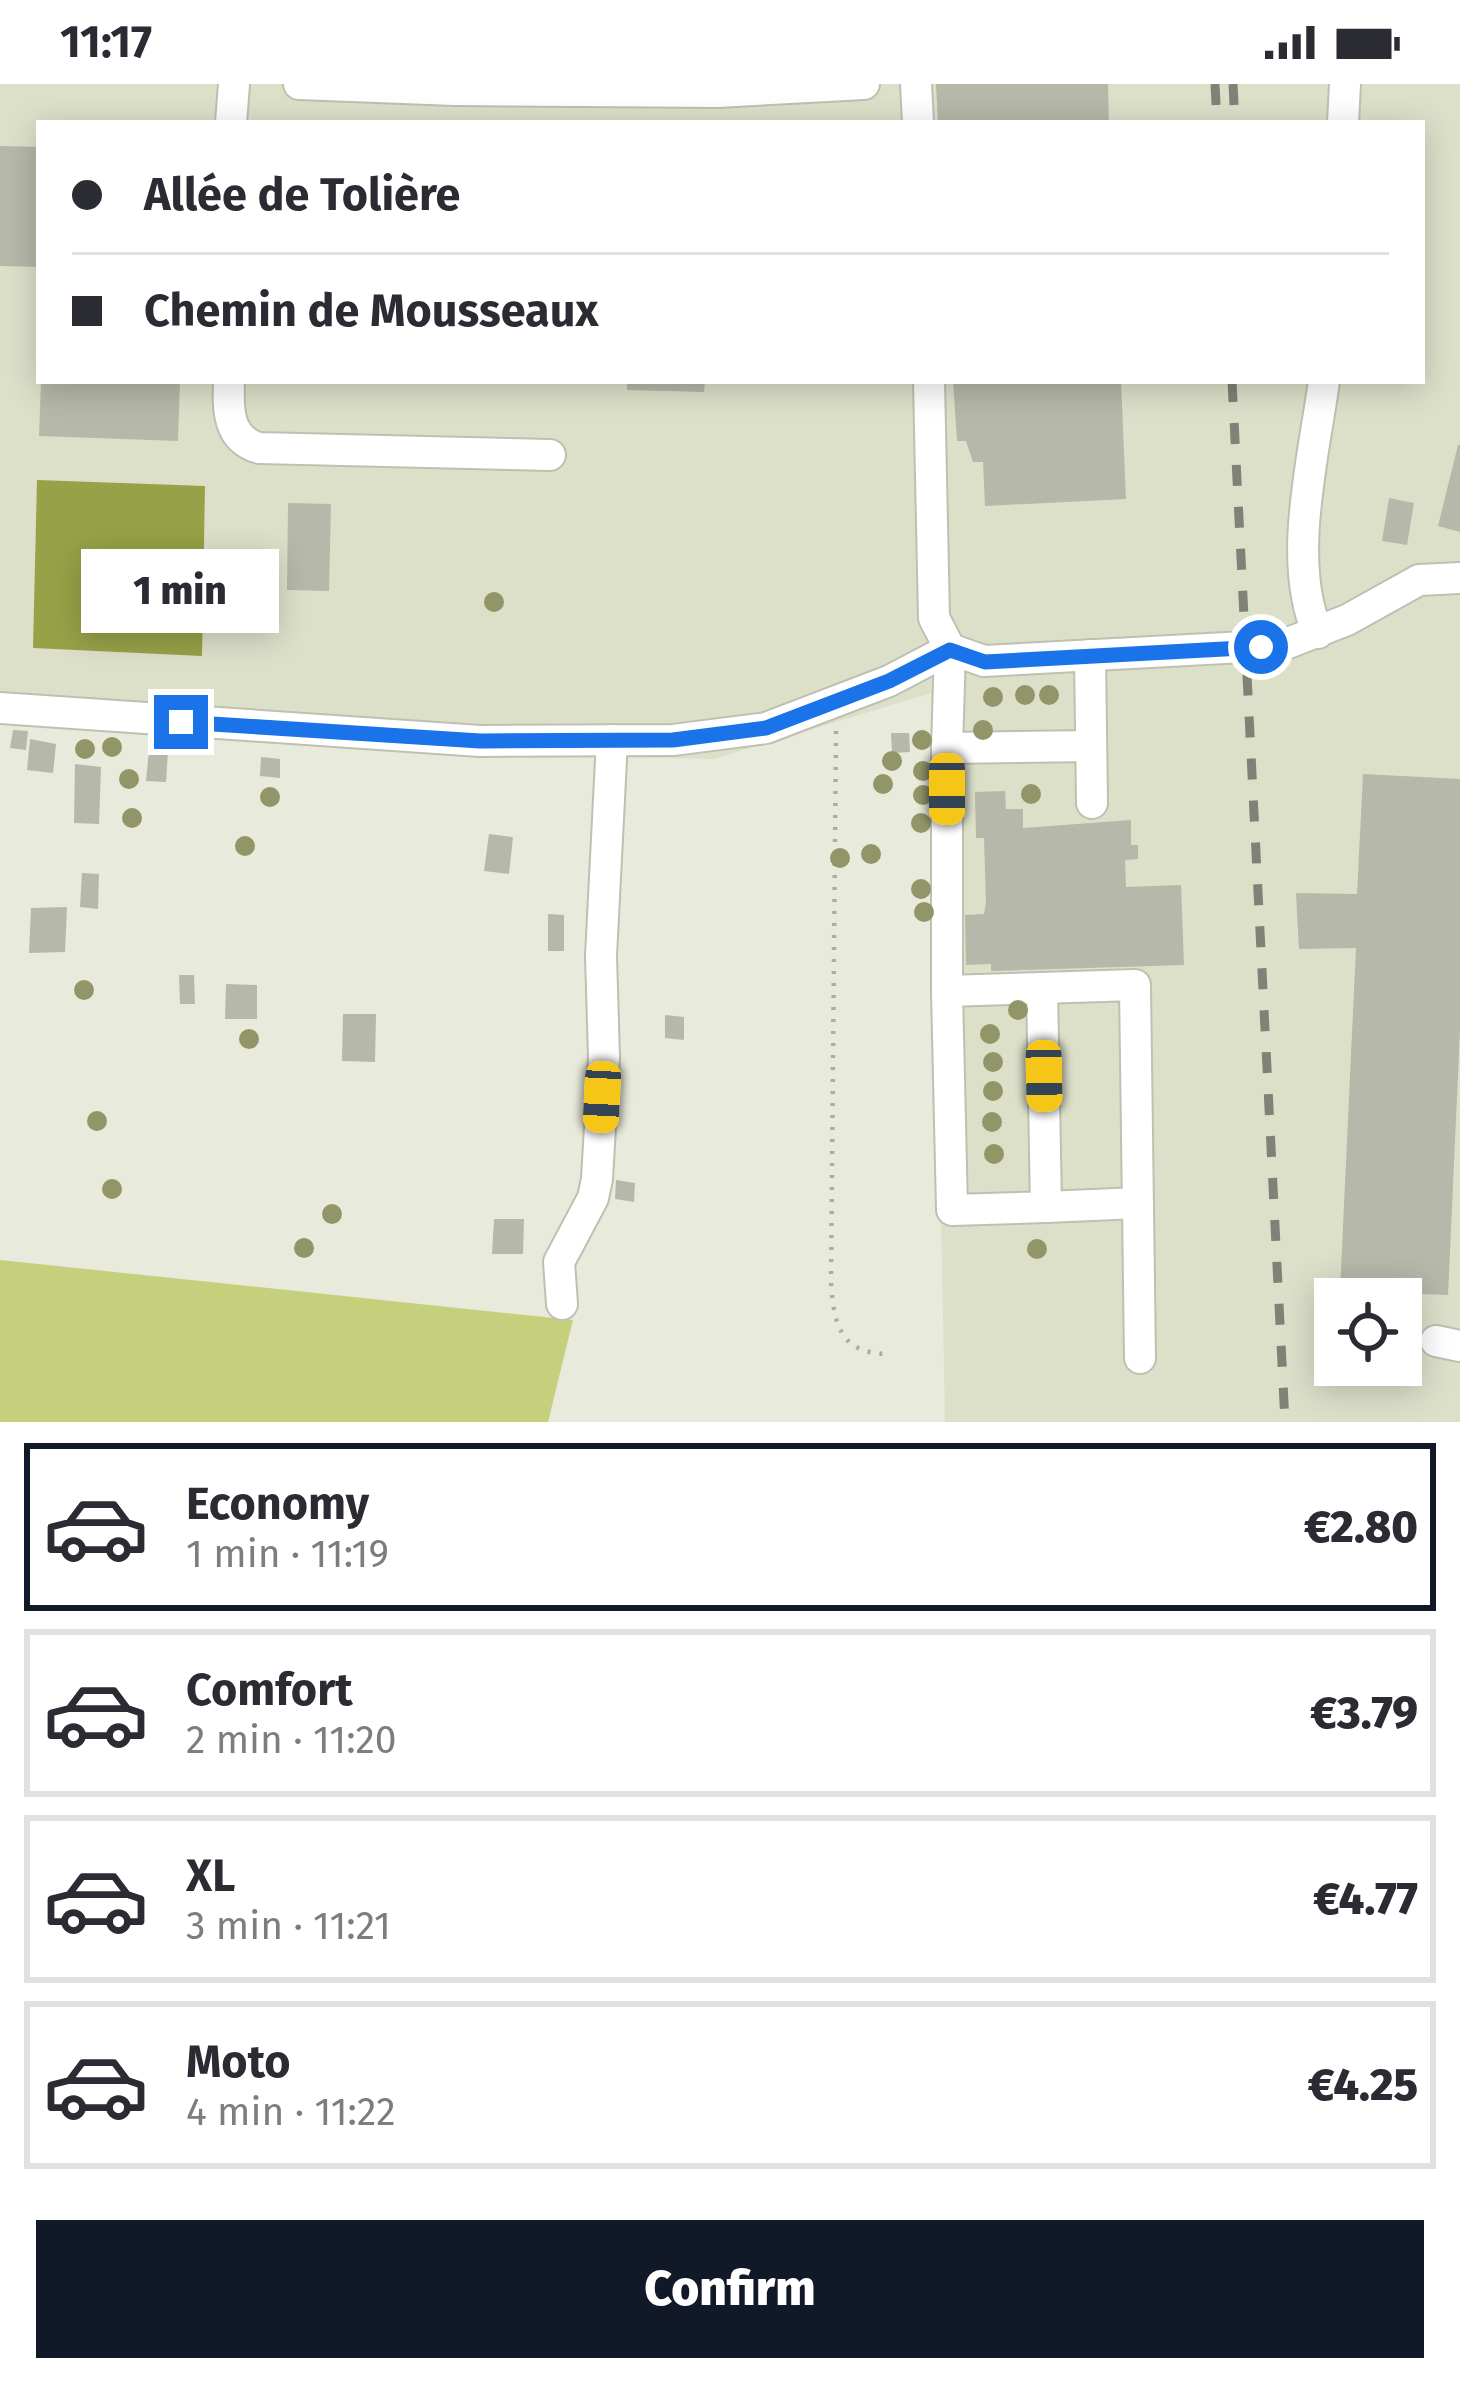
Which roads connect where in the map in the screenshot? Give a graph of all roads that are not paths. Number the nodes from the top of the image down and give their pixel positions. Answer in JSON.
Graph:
{"nodes":[{"id":1,"x":234,"y":84,"type":"edge"},
{"id":2,"x":299,"y":84,"type":"edge"},
{"id":3,"x":864,"y":84,"type":"edge"},
{"id":4,"x":916,"y":84,"type":"edge"},
{"id":5,"x":1345,"y":84,"type":"edge"},
{"id":6,"x":231,"y":120,"type":"edge"},
{"id":7,"x":918,"y":120,"type":"edge"},
{"id":8,"x":1342,"y":120,"type":"edge"},
{"id":9,"x":229,"y":384,"type":"edge"},
{"id":10,"x":929,"y":384,"type":"edge"},
{"id":11,"x":1324,"y":384,"type":"edge"},
{"id":12,"x":550,"y":454,"type":"dead end"},
{"id":13,"x":1460,"y":578,"type":"edge"},
{"id":14,"x":1318,"y":634,"type":"junction"},
{"id":15,"x":950,"y":650,"type":"junction"},
{"id":16,"x":1090,"y":655,"type":"junction"},
{"id":17,"x":0,"y":708,"type":"edge"},
{"id":18,"x":611,"y":740,"type":"junction"},
{"id":19,"x":1091,"y":746,"type":"junction"},
{"id":20,"x":947,"y":748,"type":"junction"},
{"id":21,"x":1092,"y":803,"type":"dead end"},
{"id":22,"x":1042,"y":988,"type":"junction"},
{"id":23,"x":946,"y":992,"type":"junction"},
{"id":24,"x":1138,"y":1203,"type":"junction"},
{"id":25,"x":1046,"y":1207,"type":"junction"},
{"id":26,"x":562,"y":1304,"type":"dead end"},
{"id":27,"x":1140,"y":1358,"type":"dead end"}],
"edges":[{"from":1,"to":6,"type":"street"},
{"from":2,"to":3,"type":"street"},
{"from":4,"to":7,"type":"street"},
{"from":5,"to":8,"type":"street"},
{"from":9,"to":12,"type":"street"},
{"from":10,"to":15,"type":"street"},
{"from":11,"to":14,"type":"street"},
{"from":13,"to":14,"type":"street"},
{"from":14,"to":16,"type":"street"},
{"from":15,"to":16,"type":"street"},
{"from":15,"to":18,"type":"street"},
{"from":15,"to":20,"type":"street"},
{"from":16,"to":19,"type":"street"},
{"from":17,"to":18,"type":"street"},
{"from":18,"to":26,"type":"street"},
{"from":19,"to":20,"type":"street"},
{"from":19,"to":21,"type":"street"},
{"from":20,"to":23,"type":"street"},
{"from":22,"to":23,"type":"street"},
{"from":22,"to":24,"type":"street"},
{"from":22,"to":25,"type":"street"},
{"from":23,"to":25,"type":"street"},
{"from":24,"to":25,"type":"street"},
{"from":24,"to":27,"type":"street"}]}
